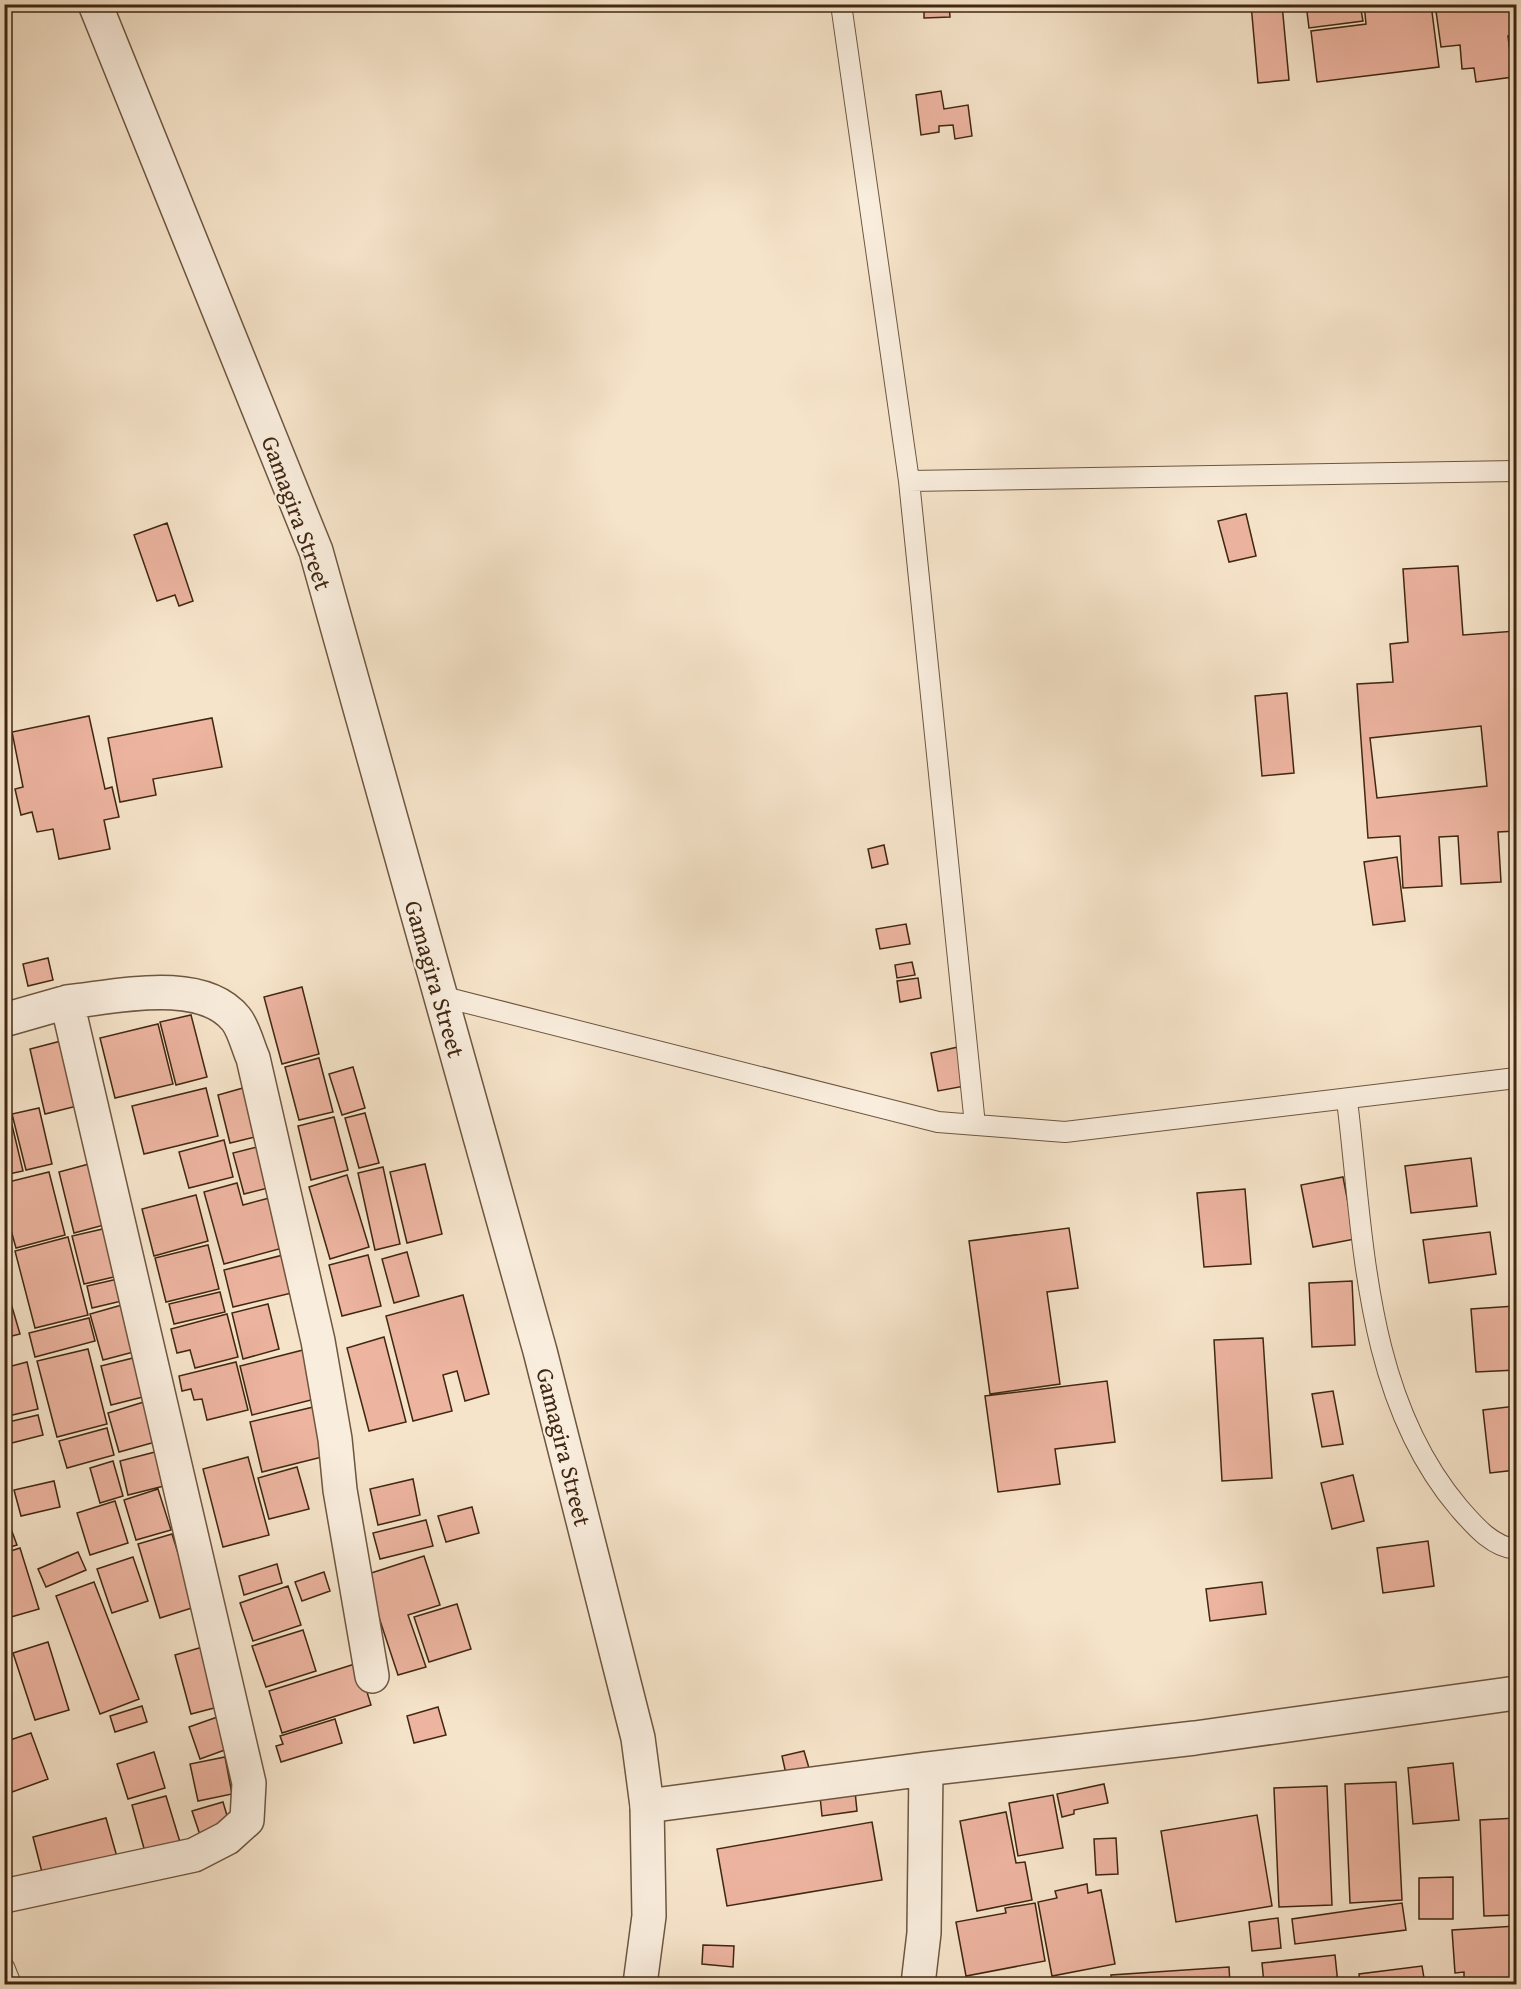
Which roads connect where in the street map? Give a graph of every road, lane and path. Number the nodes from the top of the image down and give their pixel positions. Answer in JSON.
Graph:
{"nodes":[{"id":1,"x":95,"y":4,"type":"edge"},
{"id":2,"x":841,"y":4,"type":"edge"},
{"id":3,"x":1516,"y":471,"type":"edge"},
{"id":4,"x":909,"y":481,"type":"junction"},
{"id":5,"x":440,"y":996,"type":"junction"},
{"id":6,"x":67,"y":1002,"type":"junction"},
{"id":7,"x":4,"y":1020,"type":"edge"},
{"id":8,"x":1516,"y":1078,"type":"edge"},
{"id":9,"x":1347,"y":1100,"type":"junction"},
{"id":10,"x":975,"y":1125,"type":"junction"},
{"id":11,"x":1516,"y":1548,"type":"edge"},
{"id":12,"x":372,"y":1676,"type":"dead end"},
{"id":13,"x":1516,"y":1693,"type":"edge"},
{"id":14,"x":926,"y":1768,"type":"junction"},
{"id":15,"x":647,"y":1806,"type":"junction"},
{"id":16,"x":4,"y":1896,"type":"edge"},
{"id":17,"x":4,"y":1967,"type":"edge"},
{"id":18,"x":11,"y":1984,"type":"edge"},
{"id":19,"x":640,"y":1984,"type":"edge"},
{"id":20,"x":918,"y":1984,"type":"edge"}],
"edges":[{"from":1,"to":5,"type":"street","name":"Gamagira Street"},
{"from":2,"to":4,"type":"lane"},
{"from":3,"to":4,"type":"lane"},
{"from":4,"to":10,"type":"lane"},
{"from":5,"to":10,"type":"lane"},
{"from":5,"to":15,"type":"street","name":"Gamagira Street"},
{"from":6,"to":7,"type":"street"},
{"from":6,"to":12,"type":"street"},
{"from":6,"to":16,"type":"street"},
{"from":8,"to":9,"type":"lane"},
{"from":9,"to":10,"type":"lane"},
{"from":9,"to":11,"type":"lane"},
{"from":13,"to":14,"type":"street"},
{"from":14,"to":15,"type":"street"},
{"from":14,"to":20,"type":"street"},
{"from":15,"to":19,"type":"street","name":"Gamagira Street"},
{"from":17,"to":18,"type":"lane"}]}
